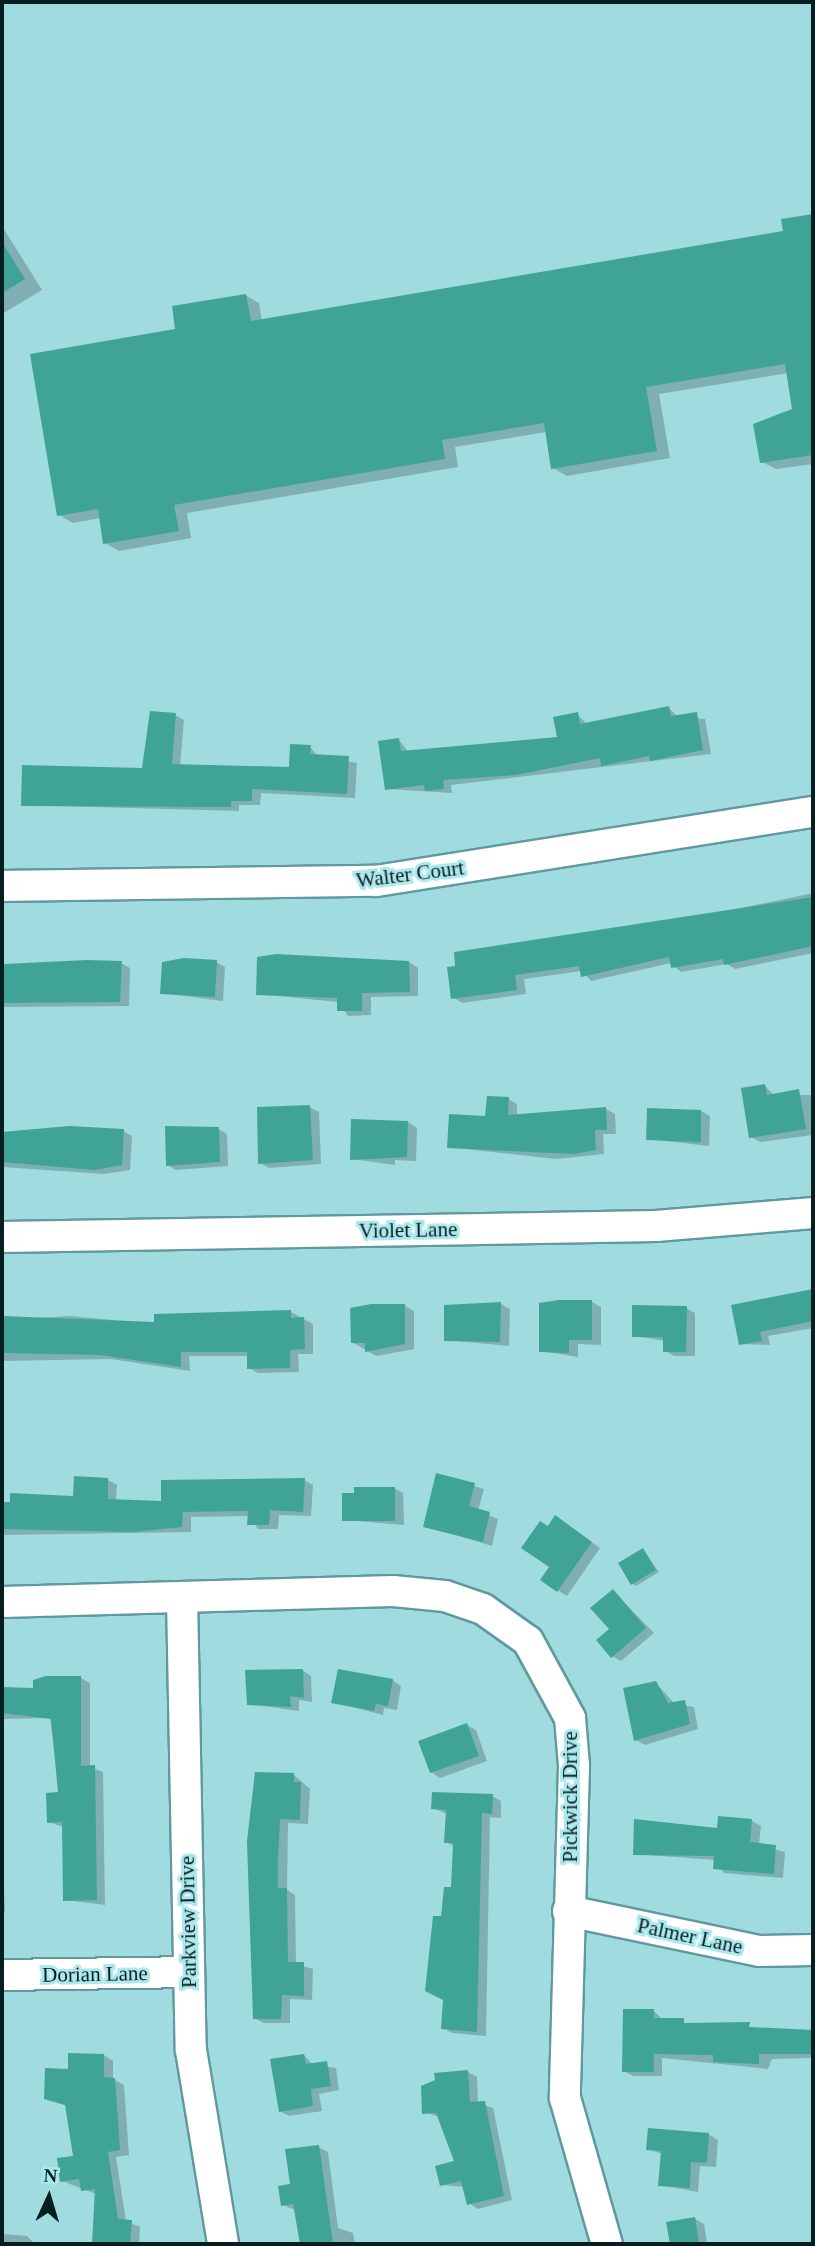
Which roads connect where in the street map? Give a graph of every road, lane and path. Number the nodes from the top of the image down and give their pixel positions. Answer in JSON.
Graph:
{"nodes":[{"id":1,"x":813,"y":813,"type":"edge"},
{"id":2,"x":2,"y":886,"type":"edge"},
{"id":3,"x":813,"y":1213,"type":"edge"},
{"id":4,"x":2,"y":1237,"type":"edge"},
{"id":5,"x":182,"y":1597,"type":"junction"},
{"id":6,"x":2,"y":1602,"type":"edge"},
{"id":7,"x":568,"y":1911,"type":"junction"},
{"id":8,"x":813,"y":1950,"type":"edge"},
{"id":9,"x":188,"y":1972,"type":"junction"},
{"id":10,"x":2,"y":1975,"type":"edge"},
{"id":11,"x":223,"y":2244,"type":"edge"},
{"id":12,"x":607,"y":2244,"type":"edge"}],
"edges":[{"from":1,"to":2,"type":"street","name":"Walter Court"},
{"from":3,"to":4,"type":"street","name":"Violet Lane"},
{"from":5,"to":6,"type":"street","name":"Pickwick Drive"},
{"from":5,"to":7,"type":"street","name":"Pickwick Drive"},
{"from":5,"to":9,"type":"street","name":"Parkview Drive"},
{"from":7,"to":8,"type":"street","name":"Palmer Lane"},
{"from":7,"to":12,"type":"street","name":"Pickwick Drive"},
{"from":9,"to":10,"type":"street","name":"Dorian Lane"},
{"from":9,"to":11,"type":"street","name":"Parkview Drive"}]}
